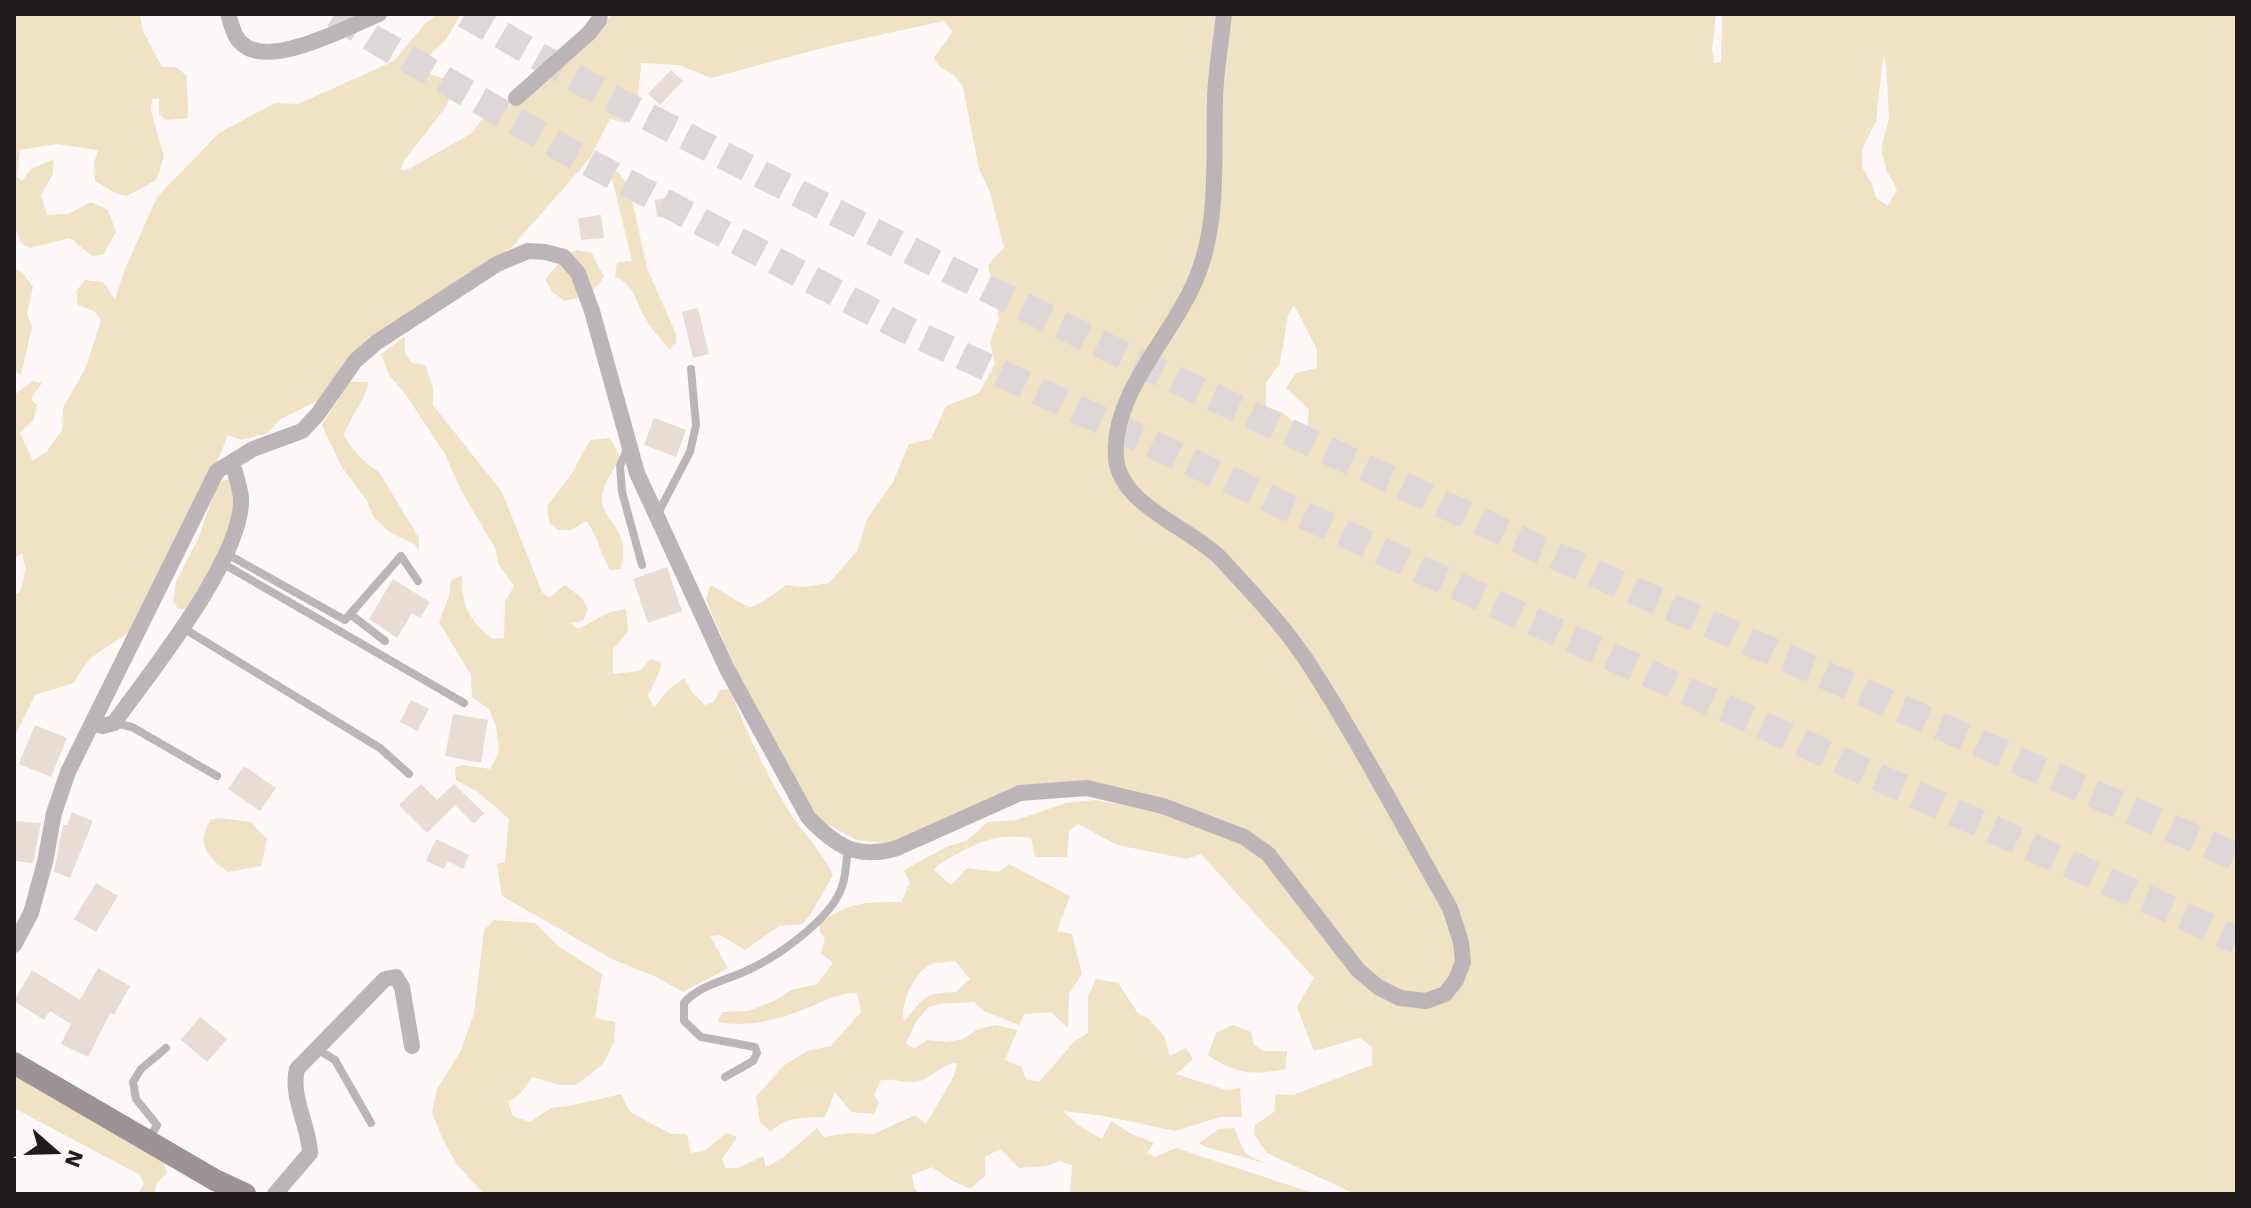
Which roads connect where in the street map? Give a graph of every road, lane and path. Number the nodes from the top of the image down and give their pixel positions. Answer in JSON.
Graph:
{"nodes":[{"id":1,"x":228,"y":14,"type":"edge"},
{"id":2,"x":379,"y":14,"type":"edge"},
{"id":3,"x":600,"y":14,"type":"edge"},
{"id":4,"x":1224,"y":14,"type":"edge"},
{"id":5,"x":516,"y":98,"type":"dead end"},
{"id":6,"x":691,"y":369,"type":"dead end"},
{"id":7,"x":629,"y":444,"type":"junction"},
{"id":8,"x":232,"y":462,"type":"junction"},
{"id":9,"x":657,"y":516,"type":"junction"},
{"id":10,"x":225,"y":558,"type":"junction"},
{"id":11,"x":642,"y":565,"type":"dead end"},
{"id":12,"x":418,"y":581,"type":"dead end"},
{"id":13,"x":350,"y":614,"type":"junction"},
{"id":14,"x":183,"y":627,"type":"junction"},
{"id":15,"x":385,"y":641,"type":"dead end"},
{"id":16,"x":464,"y":703,"type":"dead end"},
{"id":17,"x":93,"y":723,"type":"junction"},
{"id":18,"x":114,"y":723,"type":"junction"},
{"id":19,"x":409,"y":774,"type":"dead end"},
{"id":20,"x":217,"y":776,"type":"dead end"},
{"id":21,"x":848,"y":850,"type":"junction"},
{"id":22,"x":14,"y":945,"type":"edge"},
{"id":23,"x":412,"y":1046,"type":"dead end"},
{"id":24,"x":166,"y":1048,"type":"dead end"},
{"id":25,"x":316,"y":1048,"type":"junction"},
{"id":26,"x":14,"y":1063,"type":"edge"},
{"id":27,"x":725,"y":1077,"type":"dead end"},
{"id":28,"x":371,"y":1123,"type":"dead end"},
{"id":29,"x":149,"y":1141,"type":"junction"},
{"id":30,"x":245,"y":1194,"type":"edge"},
{"id":31,"x":275,"y":1194,"type":"edge"}],
"edges":[{"from":1,"to":2,"type":"street"},
{"from":3,"to":5,"type":"street"},
{"from":4,"to":21,"type":"street"},
{"from":6,"to":9,"type":"lane"},
{"from":7,"to":8,"type":"street"},
{"from":7,"to":9,"type":"street"},
{"from":7,"to":11,"type":"lane"},
{"from":8,"to":10,"type":"street"},
{"from":8,"to":17,"type":"street"},
{"from":9,"to":21,"type":"street"},
{"from":10,"to":13,"type":"lane"},
{"from":10,"to":14,"type":"street"},
{"from":10,"to":16,"type":"lane"},
{"from":12,"to":13,"type":"lane"},
{"from":13,"to":15,"type":"lane"},
{"from":14,"to":18,"type":"street"},
{"from":14,"to":19,"type":"lane"},
{"from":17,"to":18,"type":"street"},
{"from":17,"to":22,"type":"street"},
{"from":18,"to":20,"type":"lane"},
{"from":21,"to":27,"type":"lane"},
{"from":23,"to":25,"type":"street"},
{"from":24,"to":29,"type":"lane"},
{"from":25,"to":28,"type":"lane"},
{"from":25,"to":31,"type":"street"},
{"from":26,"to":29,"type":"main road"},
{"from":29,"to":30,"type":"main road"}]}
